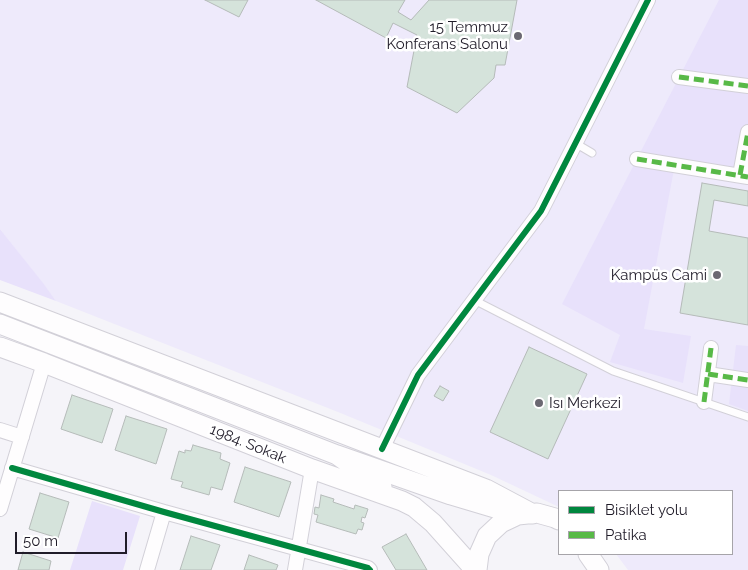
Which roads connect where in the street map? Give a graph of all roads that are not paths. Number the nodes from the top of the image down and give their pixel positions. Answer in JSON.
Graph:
{"nodes":[{"id":1,"x":648,"y":0,"type":"edge"},
{"id":2,"x":679,"y":77,"type":"dead end"},
{"id":3,"x":748,"y":86,"type":"edge"},
{"id":4,"x":748,"y":132,"type":"edge"},
{"id":5,"x":575,"y":143,"type":"junction"},
{"id":6,"x":592,"y":153,"type":"dead end"},
{"id":7,"x":637,"y":159,"type":"dead end"},
{"id":8,"x":744,"y":176,"type":"edge"},
{"id":9,"x":474,"y":300,"type":"junction"},
{"id":10,"x":0,"y":302,"type":"edge"},
{"id":11,"x":0,"y":324,"type":"edge"},
{"id":12,"x":0,"y":347,"type":"edge"},
{"id":13,"x":711,"y":348,"type":"dead end"},
{"id":14,"x":44,"y":363,"type":"junction"},
{"id":15,"x":708,"y":374,"type":"junction"},
{"id":16,"x":748,"y":380,"type":"edge"},
{"id":17,"x":704,"y":402,"type":"junction"},
{"id":18,"x":748,"y":417,"type":"edge"},
{"id":19,"x":0,"y":430,"type":"edge"},
{"id":20,"x":22,"y":437,"type":"junction"},
{"id":21,"x":382,"y":449,"type":"junction"},
{"id":22,"x":337,"y":455,"type":"junction"},
{"id":23,"x":12,"y":468,"type":"junction"},
{"id":24,"x":312,"y":469,"type":"junction"},
{"id":25,"x":402,"y":502,"type":"junction"},
{"id":26,"x":0,"y":509,"type":"edge"},
{"id":27,"x":164,"y":512,"type":"junction"},
{"id":28,"x":525,"y":514,"type":"junction"},
{"id":29,"x":558,"y":520,"type":"edge"},
{"id":30,"x":299,"y":548,"type":"junction"},
{"id":31,"x":587,"y":555,"type":"edge"},
{"id":32,"x":588,"y":555,"type":"edge"},
{"id":33,"x":147,"y":570,"type":"edge"},
{"id":34,"x":295,"y":570,"type":"edge"},
{"id":35,"x":370,"y":570,"type":"edge"},
{"id":36,"x":476,"y":570,"type":"edge"},
{"id":37,"x":589,"y":570,"type":"edge"},
{"id":38,"x":599,"y":570,"type":"edge"}],
"edges":[{"from":1,"to":5,"type":"street"},
{"from":2,"to":3,"type":"street"},
{"from":4,"to":8,"type":"street"},
{"from":5,"to":6,"type":"lane"},
{"from":5,"to":9,"type":"street"},
{"from":7,"to":8,"type":"street"},
{"from":9,"to":17,"type":"lane"},
{"from":9,"to":21,"type":"street"},
{"from":10,"to":21,"type":"main road"},
{"from":11,"to":22,"type":"main road"},
{"from":12,"to":14,"type":"main road","name":"1984. Sokak"},
{"from":13,"to":15,"type":"street"},
{"from":14,"to":20,"type":"street"},
{"from":14,"to":24,"type":"main road","name":"1984. Sokak"},
{"from":15,"to":16,"type":"street"},
{"from":15,"to":17,"type":"street"},
{"from":17,"to":18,"type":"lane"},
{"from":19,"to":20,"type":"street"},
{"from":20,"to":23,"type":"street"},
{"from":21,"to":28,"type":"main road"},
{"from":22,"to":25,"type":"main road"},
{"from":22,"to":28,"type":"main road"},
{"from":23,"to":26,"type":"street"},
{"from":23,"to":27,"type":"street"},
{"from":24,"to":25,"type":"main road","name":"1984. Sokak"},
{"from":24,"to":30,"type":"street"},
{"from":25,"to":36,"type":"main road","name":"1984. Sokak"},
{"from":27,"to":30,"type":"street"},
{"from":27,"to":33,"type":"street"},
{"from":28,"to":29,"type":"main road"},
{"from":28,"to":36,"type":"main road"},
{"from":30,"to":34,"type":"street"},
{"from":30,"to":35,"type":"street"},
{"from":31,"to":37,"type":"main road"},
{"from":32,"to":38,"type":"main road"}]}
